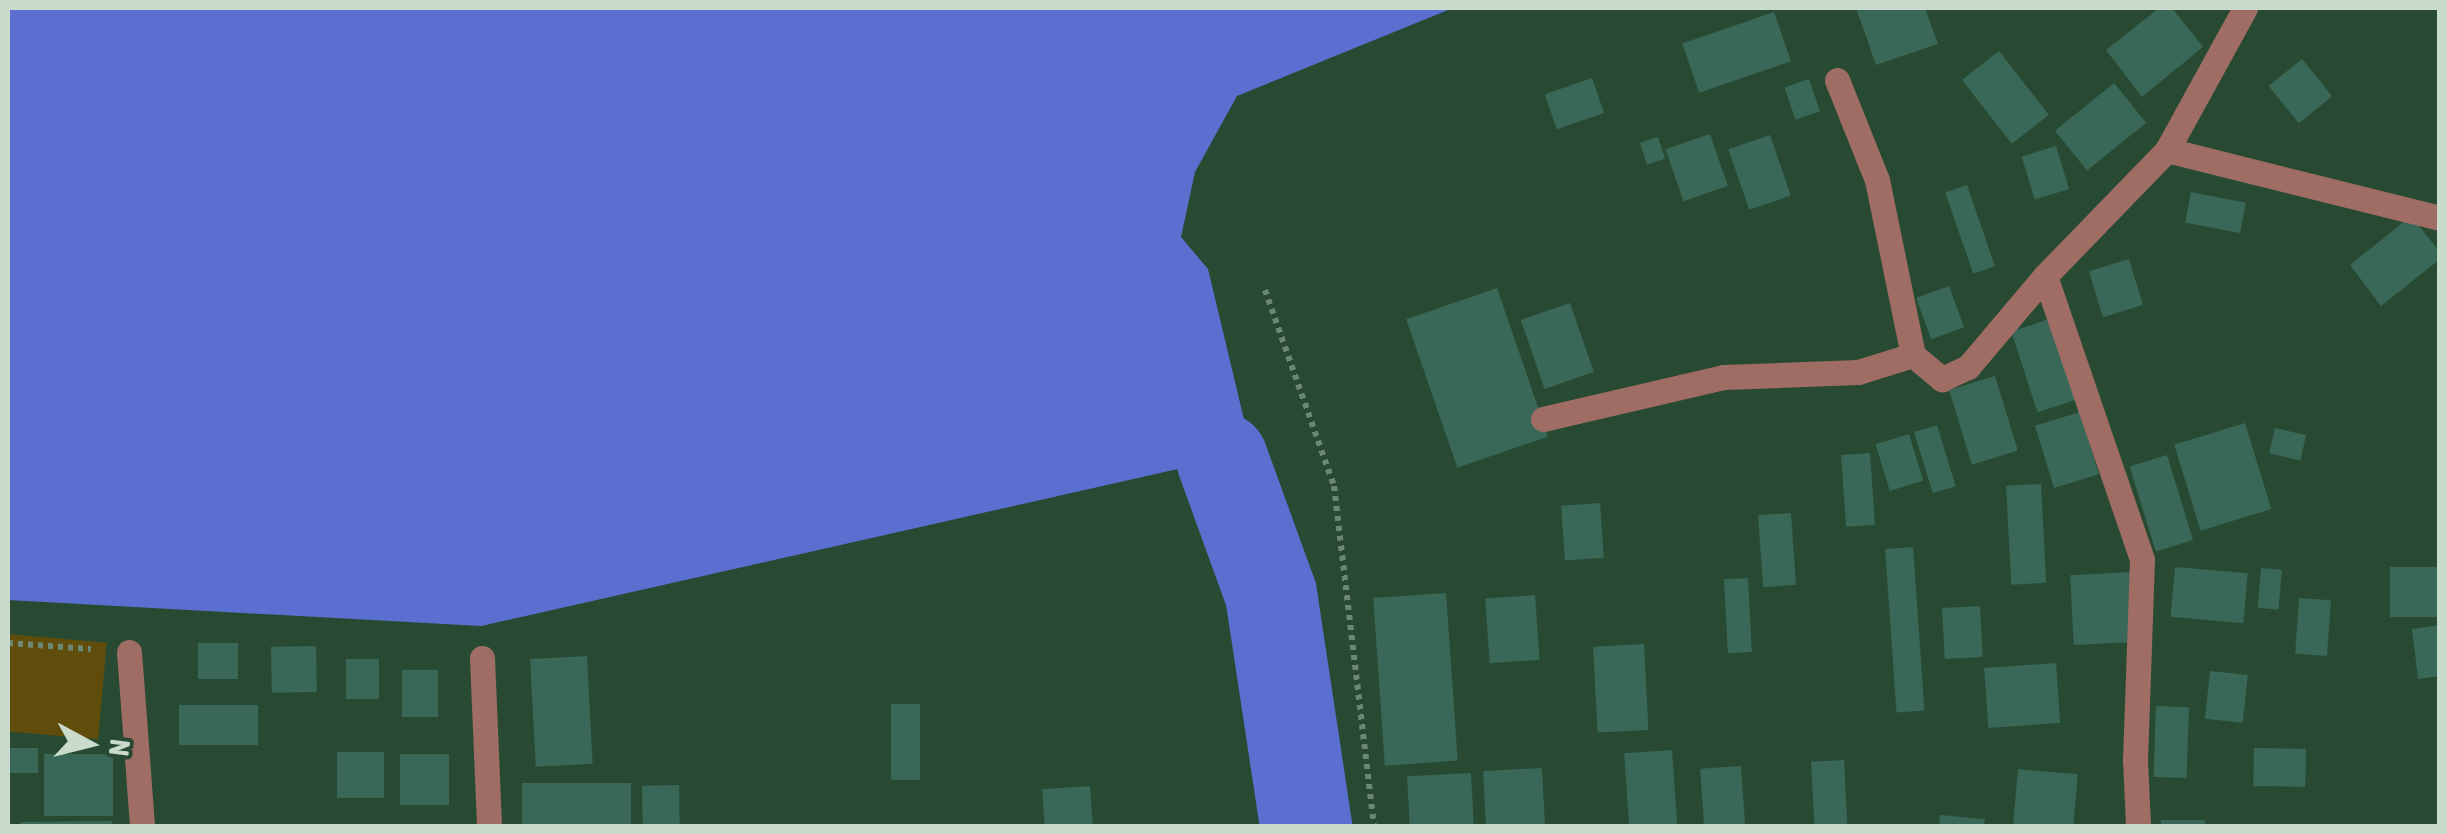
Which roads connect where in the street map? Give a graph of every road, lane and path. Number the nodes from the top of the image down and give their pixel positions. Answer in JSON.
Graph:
{"nodes":[{"id":1,"x":2245,"y":8,"type":"edge"},
{"id":2,"x":1837,"y":80,"type":"dead end"},
{"id":3,"x":2168,"y":150,"type":"junction"},
{"id":4,"x":2440,"y":218,"type":"edge"},
{"id":5,"x":2045,"y":276,"type":"junction"},
{"id":6,"x":1265,"y":290,"type":"dead end"},
{"id":7,"x":1913,"y":355,"type":"junction"},
{"id":8,"x":1542,"y":418,"type":"dead end"},
{"id":9,"x":8,"y":642,"type":"edge"},
{"id":10,"x":128,"y":652,"type":"joint"},
{"id":11,"x":482,"y":658,"type":"dead end"},
{"id":12,"x":142,"y":826,"type":"edge"},
{"id":13,"x":489,"y":826,"type":"edge"},
{"id":14,"x":1374,"y":826,"type":"edge"},
{"id":15,"x":2138,"y":826,"type":"edge"}],
"edges":[{"from":1,"to":3,"type":"street"},
{"from":2,"to":7,"type":"street"},
{"from":3,"to":4,"type":"street"},
{"from":3,"to":5,"type":"street"},
{"from":5,"to":7,"type":"street"},
{"from":5,"to":15,"type":"street"},
{"from":6,"to":14,"type":"path"},
{"from":7,"to":8,"type":"street"},
{"from":9,"to":10,"type":"path"},
{"from":10,"to":12,"type":"street"},
{"from":11,"to":13,"type":"street"}]}
